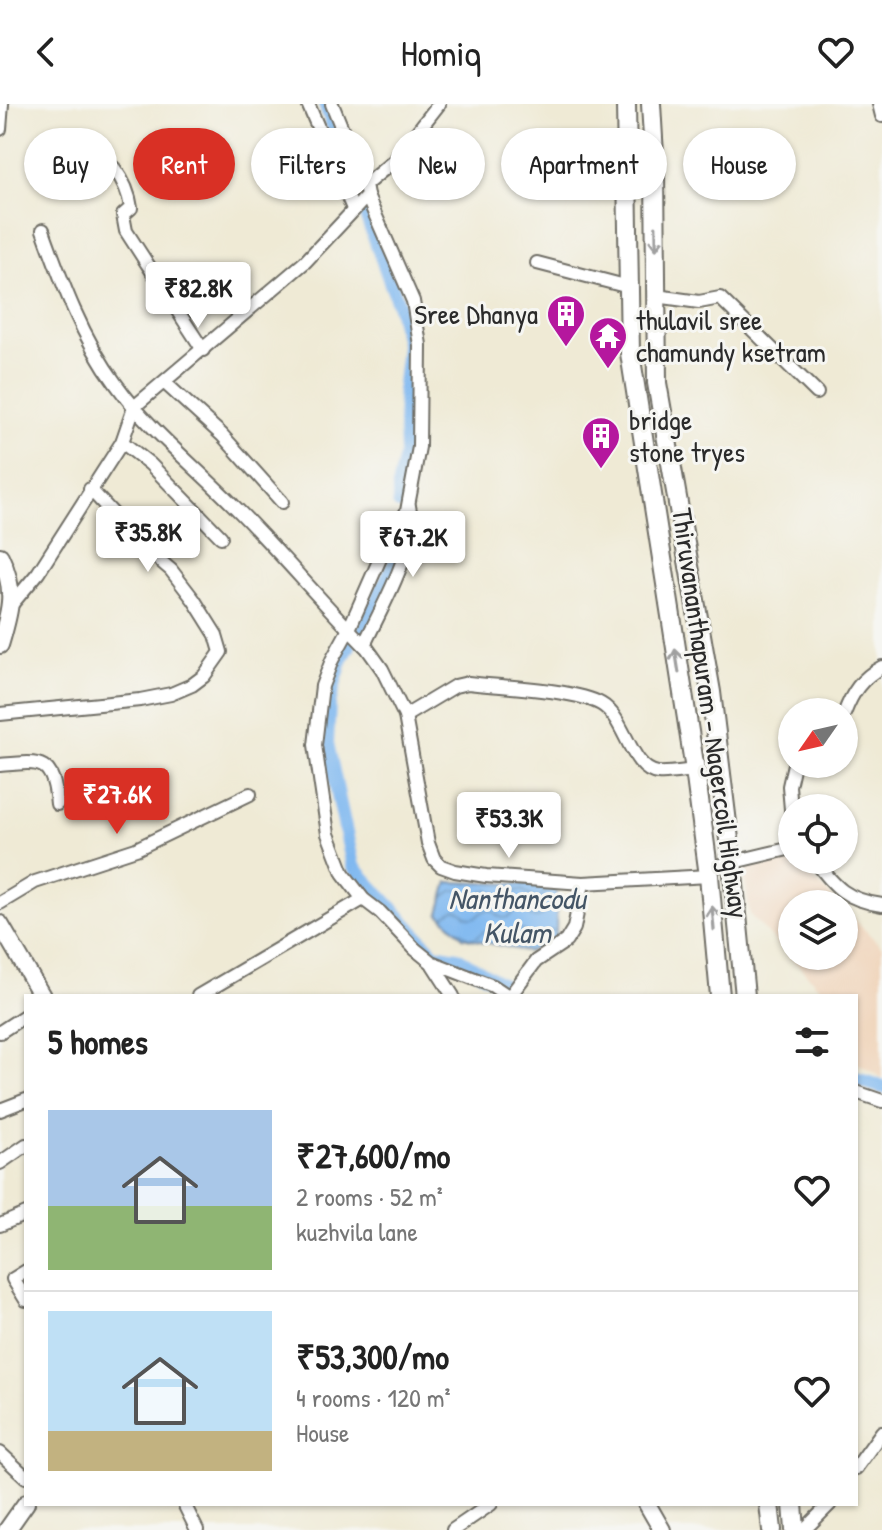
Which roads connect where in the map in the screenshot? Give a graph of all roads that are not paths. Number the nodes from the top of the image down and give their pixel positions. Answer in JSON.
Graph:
{"nodes":[{"id":1,"x":2,"y":104,"type":"edge"},
{"id":2,"x":308,"y":104,"type":"edge"},
{"id":3,"x":332,"y":104,"type":"edge"},
{"id":4,"x":626,"y":104,"type":"edge"},
{"id":5,"x":651,"y":104,"type":"edge"},
{"id":6,"x":879,"y":104,"type":"edge"},
{"id":7,"x":433,"y":106,"type":"edge"},
{"id":8,"x":882,"y":116,"type":"edge"},
{"id":9,"x":341,"y":128,"type":"edge"},
{"id":10,"x":0,"y":129,"type":"edge"},
{"id":11,"x":117,"y":172,"type":"edge"},
{"id":12,"x":374,"y":182,"type":"edge"},
{"id":13,"x":360,"y":200,"type":"edge"},
{"id":14,"x":370,"y":200,"type":"edge"},
{"id":15,"x":353,"y":209,"type":"junction"},
{"id":16,"x":43,"y":230,"type":"dead end"},
{"id":17,"x":537,"y":263,"type":"dead end"},
{"id":18,"x":629,"y":287,"type":"junction"},
{"id":19,"x":656,"y":296,"type":"junction"},
{"id":20,"x":203,"y":350,"type":"junction"},
{"id":21,"x":165,"y":383,"type":"junction"},
{"id":22,"x":817,"y":393,"type":"dead end"},
{"id":23,"x":134,"y":407,"type":"junction"},
{"id":24,"x":122,"y":442,"type":"junction"},
{"id":25,"x":90,"y":489,"type":"junction"},
{"id":26,"x":282,"y":502,"type":"dead end"},
{"id":27,"x":408,"y":505,"type":"junction"},
{"id":28,"x":221,"y":537,"type":"dead end"},
{"id":29,"x":0,"y":556,"type":"edge"},
{"id":30,"x":12,"y":604,"type":"junction"},
{"id":31,"x":349,"y":629,"type":"junction"},
{"id":32,"x":0,"y":645,"type":"edge"},
{"id":33,"x":364,"y":645,"type":"junction"},
{"id":34,"x":882,"y":667,"type":"edge"},
{"id":35,"x":851,"y":698,"type":"edge"},
{"id":36,"x":0,"y":714,"type":"edge"},
{"id":37,"x":405,"y":716,"type":"junction"},
{"id":38,"x":0,"y":765,"type":"edge"},
{"id":39,"x":695,"y":770,"type":"junction"},
{"id":40,"x":250,"y":794,"type":"dead end"},
{"id":41,"x":57,"y":804,"type":"dead end"},
{"id":42,"x":778,"y":852,"type":"edge"},
{"id":43,"x":732,"y":864,"type":"junction"},
{"id":44,"x":709,"y":872,"type":"junction"},
{"id":45,"x":825,"y":874,"type":"edge"},
{"id":46,"x":583,"y":883,"type":"junction"},
{"id":47,"x":363,"y":899,"type":"junction"},
{"id":48,"x":0,"y":903,"type":"edge"},
{"id":49,"x":882,"y":905,"type":"edge"},
{"id":50,"x":0,"y":924,"type":"edge"},
{"id":51,"x":431,"y":962,"type":"junction"},
{"id":52,"x":41,"y":994,"type":"edge"},
{"id":53,"x":201,"y":994,"type":"edge"},
{"id":54,"x":452,"y":994,"type":"edge"},
{"id":55,"x":506,"y":994,"type":"edge"},
{"id":56,"x":511,"y":994,"type":"edge"},
{"id":57,"x":720,"y":994,"type":"edge"},
{"id":58,"x":745,"y":994,"type":"edge"},
{"id":59,"x":24,"y":1016,"type":"edge"},
{"id":60,"x":0,"y":1032,"type":"edge"},
{"id":61,"x":858,"y":1093,"type":"edge"},
{"id":62,"x":24,"y":1101,"type":"edge"},
{"id":63,"x":882,"y":1101,"type":"edge"},
{"id":64,"x":0,"y":1110,"type":"edge"},
{"id":65,"x":24,"y":1146,"type":"edge"},
{"id":66,"x":0,"y":1163,"type":"edge"},
{"id":67,"x":24,"y":1215,"type":"edge"},
{"id":68,"x":0,"y":1225,"type":"edge"},
{"id":69,"x":24,"y":1272,"type":"edge"},
{"id":70,"x":24,"y":1297,"type":"edge"},
{"id":71,"x":882,"y":1432,"type":"edge"},
{"id":72,"x":0,"y":1453,"type":"edge"},
{"id":73,"x":858,"y":1465,"type":"edge"},
{"id":74,"x":24,"y":1475,"type":"edge"},
{"id":75,"x":24,"y":1506,"type":"edge"},
{"id":76,"x":185,"y":1506,"type":"edge"},
{"id":77,"x":488,"y":1506,"type":"edge"},
{"id":78,"x":648,"y":1506,"type":"edge"},
{"id":79,"x":769,"y":1506,"type":"edge"},
{"id":80,"x":793,"y":1506,"type":"edge"},
{"id":81,"x":828,"y":1506,"type":"edge"},
{"id":82,"x":7,"y":1530,"type":"edge"},
{"id":83,"x":197,"y":1530,"type":"edge"},
{"id":84,"x":454,"y":1530,"type":"edge"},
{"id":85,"x":662,"y":1530,"type":"edge"},
{"id":86,"x":772,"y":1530,"type":"edge"},
{"id":87,"x":795,"y":1530,"type":"edge"},
{"id":88,"x":804,"y":1530,"type":"edge"}],
"edges":[{"from":1,"to":10,"type":"street"},
{"from":2,"to":15,"type":"street"},
{"from":3,"to":9,"type":"street"},
{"from":4,"to":18,"type":"main road","name":"Thiruvananthapuram - Nagercoil Highway"},
{"from":5,"to":19,"type":"main road","name":"Thiruvananthapuram - Nagercoil Highway","one_way":true},
{"from":6,"to":8,"type":"street"},
{"from":7,"to":12,"type":"street"},
{"from":11,"to":20,"type":"street"},
{"from":13,"to":15,"type":"street"},
{"from":14,"to":27,"type":"street"},
{"from":15,"to":20,"type":"street"},
{"from":16,"to":23,"type":"street"},
{"from":17,"to":18,"type":"street"},
{"from":39,"to":18,"type":"main road","name":"Thiruvananthapuram - Nagercoil Highway","one_way":true},
{"from":19,"to":22,"type":"street"},
{"from":19,"to":43,"type":"main road","name":"Thiruvananthapuram - Nagercoil Highway"},
{"from":20,"to":21,"type":"street"},
{"from":21,"to":23,"type":"street"},
{"from":21,"to":26,"type":"street"},
{"from":23,"to":24,"type":"street"},
{"from":23,"to":31,"type":"street"},
{"from":24,"to":25,"type":"street"},
{"from":24,"to":28,"type":"street"},
{"from":25,"to":30,"type":"street"},
{"from":25,"to":36,"type":"street"},
{"from":27,"to":31,"type":"street"},
{"from":27,"to":33,"type":"street"},
{"from":29,"to":30,"type":"main road"},
{"from":30,"to":32,"type":"main road"},
{"from":31,"to":33,"type":"street"},
{"from":31,"to":47,"type":"street"},
{"from":33,"to":37,"type":"street"},
{"from":34,"to":35,"type":"street"},
{"from":37,"to":39,"type":"street"},
{"from":37,"to":46,"type":"street"},
{"from":38,"to":41,"type":"street"},
{"from":39,"to":44,"type":"main road","name":"Thiruvananthapuram - Nagercoil Highway"},
{"from":40,"to":48,"type":"street"},
{"from":42,"to":43,"type":"street"},
{"from":43,"to":44,"type":"street"},
{"from":43,"to":58,"type":"main road","name":"Thiruvananthapuram - Nagercoil Highway"},
{"from":44,"to":46,"type":"street"},
{"from":57,"to":44,"type":"main road","name":"Thiruvananthapuram - Nagercoil Highway","one_way":true},
{"from":45,"to":49,"type":"street"},
{"from":46,"to":56,"type":"street"},
{"from":47,"to":51,"type":"street"},
{"from":47,"to":53,"type":"street"},
{"from":50,"to":52,"type":"main road"},
{"from":51,"to":54,"type":"street"},
{"from":51,"to":55,"type":"street"},
{"from":59,"to":60,"type":"street"},
{"from":61,"to":63,"type":"street"},
{"from":62,"to":64,"type":"street"},
{"from":65,"to":66,"type":"street"},
{"from":67,"to":68,"type":"street"},
{"from":69,"to":70,"type":"street"},
{"from":71,"to":73,"type":"street"},
{"from":72,"to":74,"type":"street"},
{"from":75,"to":82,"type":"main road"},
{"from":76,"to":83,"type":"street"},
{"from":77,"to":84,"type":"street"},
{"from":78,"to":85,"type":"main road"},
{"from":79,"to":86,"type":"main road"},
{"from":80,"to":87,"type":"main road"},
{"from":81,"to":88,"type":"street"}]}
